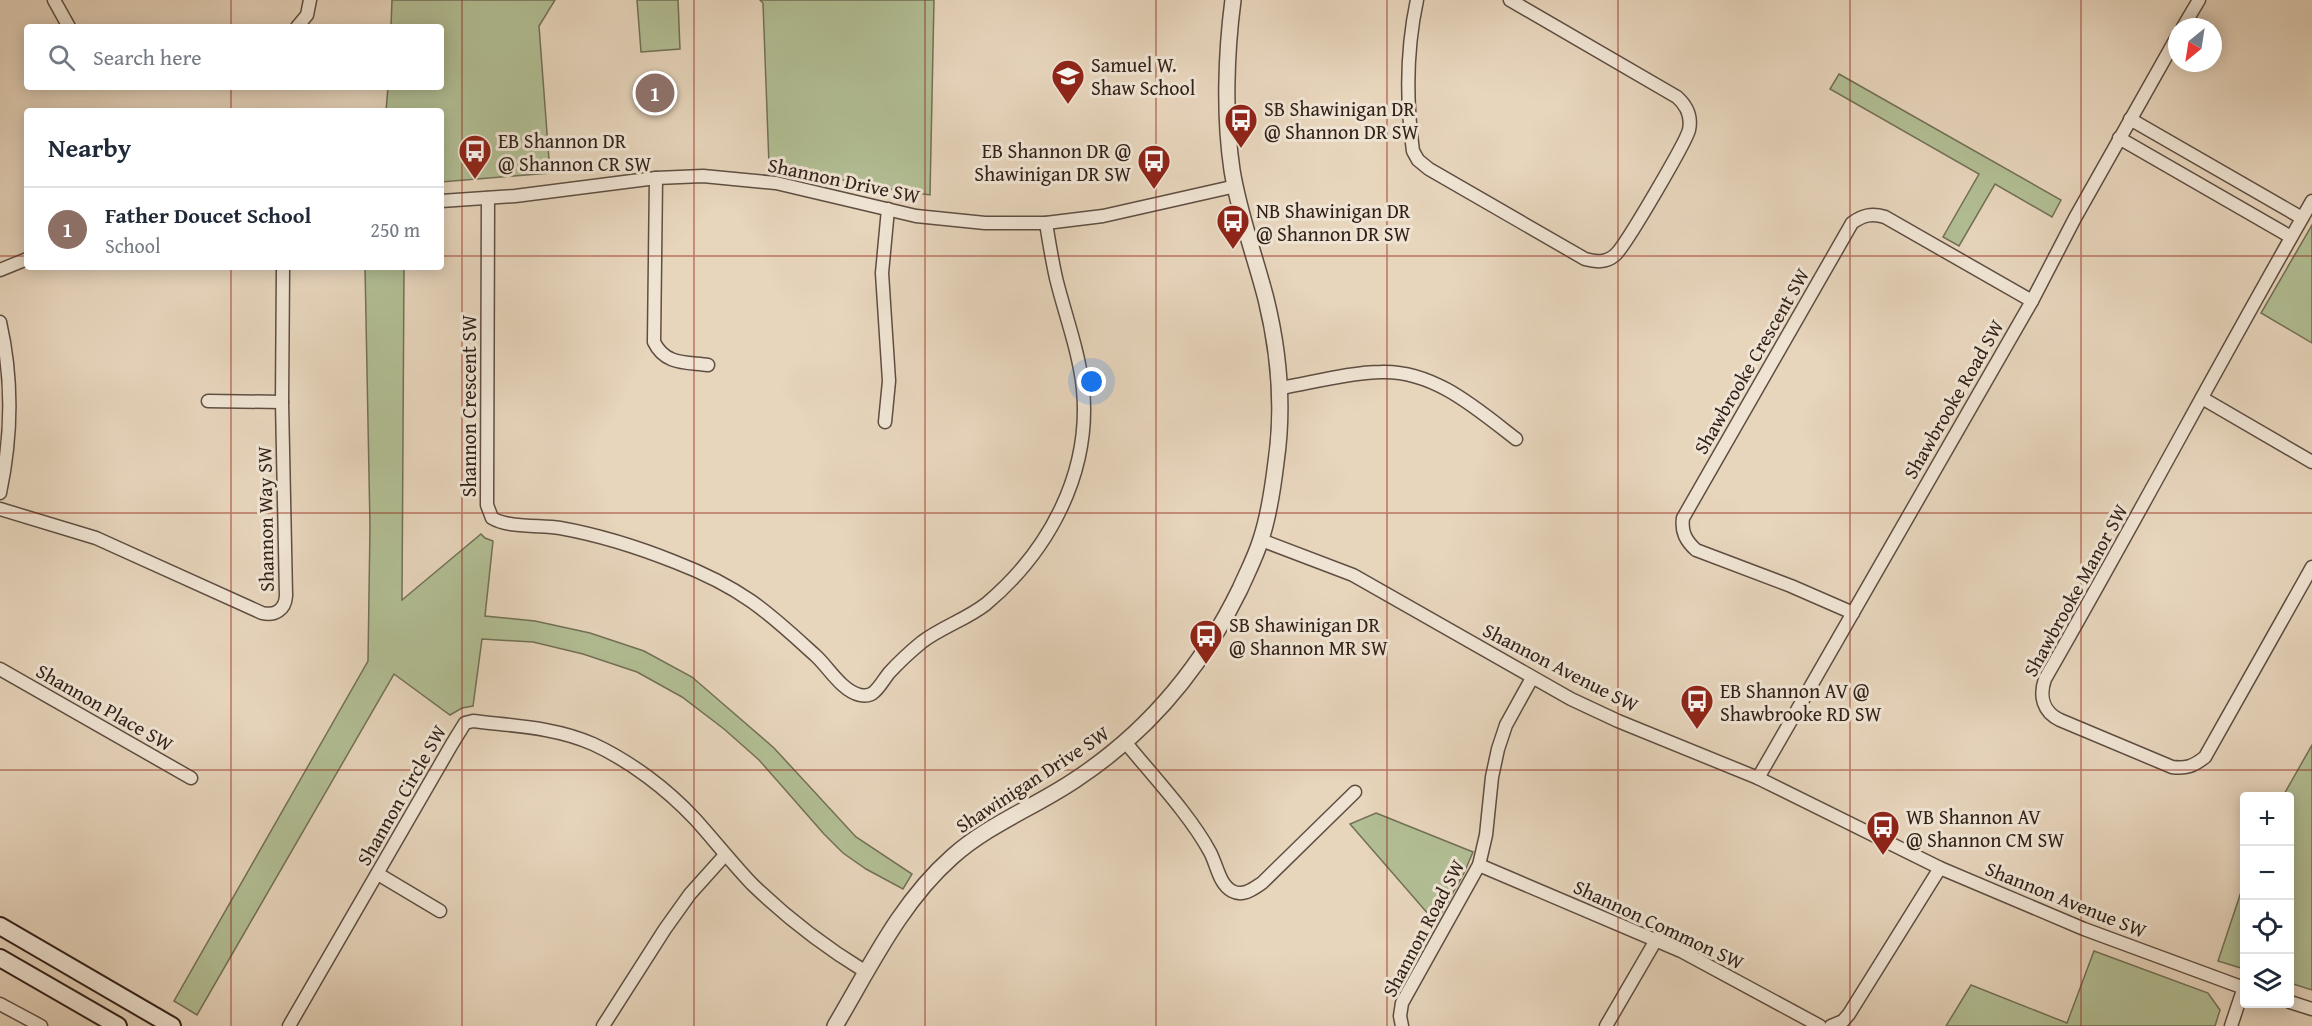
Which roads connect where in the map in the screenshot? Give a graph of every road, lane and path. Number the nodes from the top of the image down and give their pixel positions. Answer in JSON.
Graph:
{"nodes":[{"id":1,"x":54,"y":0,"type":"edge"},
{"id":2,"x":310,"y":0,"type":"edge"},
{"id":3,"x":1233,"y":0,"type":"edge"},
{"id":4,"x":1417,"y":0,"type":"edge"},
{"id":5,"x":1510,"y":0,"type":"edge"},
{"id":6,"x":2199,"y":0,"type":"edge"},
{"id":7,"x":2188,"y":18,"type":"edge"},
{"id":8,"x":67,"y":24,"type":"edge"},
{"id":9,"x":299,"y":24,"type":"edge"},
{"id":10,"x":2168,"y":53,"type":"edge"},
{"id":11,"x":2130,"y":119,"type":"junction"},
{"id":12,"x":2119,"y":138,"type":"junction"},
{"id":13,"x":656,"y":178,"type":"junction"},
{"id":14,"x":1236,"y":186,"type":"junction"},
{"id":15,"x":488,"y":198,"type":"junction"},
{"id":16,"x":444,"y":201,"type":"edge"},
{"id":17,"x":2312,"y":201,"type":"edge"},
{"id":18,"x":888,"y":209,"type":"junction"},
{"id":19,"x":2302,"y":218,"type":"junction"},
{"id":20,"x":1046,"y":224,"type":"junction"},
{"id":21,"x":2291,"y":237,"type":"junction"},
{"id":22,"x":24,"y":260,"type":"edge"},
{"id":23,"x":0,"y":270,"type":"edge"},
{"id":24,"x":283,"y":270,"type":"edge"},
{"id":25,"x":2032,"y":302,"type":"junction"},
{"id":26,"x":0,"y":322,"type":"edge"},
{"id":27,"x":708,"y":364,"type":"dead end"},
{"id":28,"x":1281,"y":388,"type":"junction"},
{"id":29,"x":2202,"y":398,"type":"junction"},
{"id":30,"x":208,"y":401,"type":"dead end"},
{"id":31,"x":282,"y":402,"type":"junction"},
{"id":32,"x":885,"y":422,"type":"dead end"},
{"id":33,"x":1516,"y":439,"type":"dead end"},
{"id":34,"x":2312,"y":462,"type":"edge"},
{"id":35,"x":0,"y":493,"type":"edge"},
{"id":36,"x":0,"y":509,"type":"edge"},
{"id":37,"x":1261,"y":540,"type":"junction"},
{"id":38,"x":2312,"y":567,"type":"edge"},
{"id":39,"x":1853,"y":613,"type":"junction"},
{"id":40,"x":0,"y":669,"type":"edge"},
{"id":41,"x":1532,"y":678,"type":"junction"},
{"id":42,"x":1126,"y":742,"type":"junction"},
{"id":43,"x":191,"y":778,"type":"dead end"},
{"id":44,"x":1758,"y":778,"type":"junction"},
{"id":45,"x":1355,"y":792,"type":"dead end"},
{"id":46,"x":725,"y":855,"type":"junction"},
{"id":47,"x":1479,"y":865,"type":"junction"},
{"id":48,"x":1940,"y":868,"type":"junction"},
{"id":49,"x":378,"y":874,"type":"junction"},
{"id":50,"x":440,"y":911,"type":"dead end"},
{"id":51,"x":0,"y":926,"type":"edge"},
{"id":52,"x":1656,"y":939,"type":"junction"},
{"id":53,"x":0,"y":958,"type":"edge"},
{"id":54,"x":866,"y":972,"type":"junction"},
{"id":55,"x":2240,"y":986,"type":"edge"},
{"id":56,"x":2240,"y":999,"type":"edge"},
{"id":57,"x":0,"y":1004,"type":"edge"},
{"id":58,"x":2294,"y":1004,"type":"edge"},
{"id":59,"x":2312,"y":1009,"type":"edge"},
{"id":60,"x":41,"y":1026,"type":"edge"},
{"id":61,"x":118,"y":1026,"type":"edge"},
{"id":62,"x":172,"y":1026,"type":"edge"},
{"id":63,"x":289,"y":1026,"type":"edge"},
{"id":64,"x":603,"y":1026,"type":"edge"},
{"id":65,"x":835,"y":1026,"type":"edge"},
{"id":66,"x":1402,"y":1026,"type":"edge"},
{"id":67,"x":1606,"y":1026,"type":"edge"},
{"id":68,"x":1820,"y":1026,"type":"edge"},
{"id":69,"x":1831,"y":1026,"type":"edge"},
{"id":70,"x":2231,"y":1026,"type":"edge"}],
"edges":[{"from":1,"to":8,"type":"street"},
{"from":2,"to":9,"type":"street"},
{"from":3,"to":14,"type":"street","name":"Shawinigan Drive SW"},
{"from":4,"to":5,"type":"street"},
{"from":6,"to":7,"type":"street"},
{"from":10,"to":11,"type":"street","name":"Shawbrooke Road SW"},
{"from":11,"to":12,"type":"street","name":"Shawbrooke Road SW"},
{"from":11,"to":19,"type":"street"},
{"from":12,"to":21,"type":"street"},
{"from":12,"to":25,"type":"street","name":"Shawbrooke Road SW"},
{"from":13,"to":15,"type":"street","name":"Shannon Drive SW"},
{"from":13,"to":18,"type":"street","name":"Shannon Drive SW"},
{"from":13,"to":27,"type":"street"},
{"from":14,"to":20,"type":"street","name":"Shannon Drive SW"},
{"from":14,"to":28,"type":"street","name":"Shawinigan Drive SW"},
{"from":15,"to":16,"type":"street","name":"Shannon Drive SW"},
{"from":15,"to":20,"type":"street","name":"Shannon Crescent SW"},
{"from":17,"to":19,"type":"street","name":"Shawbrooke Manor SW"},
{"from":18,"to":20,"type":"street","name":"Shannon Drive SW"},
{"from":18,"to":32,"type":"street"},
{"from":19,"to":21,"type":"street","name":"Shawbrooke Manor SW"},
{"from":21,"to":29,"type":"street","name":"Shawbrooke Manor SW"},
{"from":22,"to":23,"type":"street"},
{"from":24,"to":31,"type":"street","name":"Shannon Way SW"},
{"from":25,"to":39,"type":"street","name":"Shawbrooke Road SW"},
{"from":25,"to":39,"type":"street","name":"Shawbrooke Crescent SW"},
{"from":26,"to":35,"type":"street"},
{"from":28,"to":33,"type":"street"},
{"from":28,"to":37,"type":"street","name":"Shawinigan Drive SW"},
{"from":29,"to":34,"type":"street"},
{"from":29,"to":38,"type":"street","name":"Shawbrooke Manor SW"},
{"from":30,"to":31,"type":"street"},
{"from":31,"to":36,"type":"street","name":"Shannon Way SW"},
{"from":37,"to":41,"type":"street","name":"Shannon Avenue SW"},
{"from":37,"to":42,"type":"street","name":"Shawinigan Drive SW"},
{"from":39,"to":44,"type":"street","name":"Shawbrooke Road SW"},
{"from":40,"to":43,"type":"street","name":"Shannon Place SW"},
{"from":41,"to":44,"type":"street","name":"Shannon Avenue SW"},
{"from":41,"to":47,"type":"street","name":"Shannon Road SW"},
{"from":42,"to":45,"type":"street"},
{"from":42,"to":54,"type":"street","name":"Shawinigan Drive SW"},
{"from":44,"to":48,"type":"street","name":"Shannon Avenue SW"},
{"from":46,"to":49,"type":"street","name":"Shannon Circle SW"},
{"from":46,"to":54,"type":"street","name":"Shannon Circle SW"},
{"from":46,"to":64,"type":"street"},
{"from":47,"to":52,"type":"street","name":"Shannon Common SW"},
{"from":47,"to":66,"type":"street","name":"Shannon Road SW"},
{"from":48,"to":55,"type":"street","name":"Shannon Avenue SW"},
{"from":48,"to":69,"type":"street"},
{"from":49,"to":50,"type":"street"},
{"from":49,"to":63,"type":"street","name":"Shannon Circle SW"},
{"from":51,"to":62,"type":"main road"},
{"from":52,"to":67,"type":"street"},
{"from":52,"to":68,"type":"street","name":"Shannon Common SW"},
{"from":53,"to":61,"type":"main road"},
{"from":54,"to":65,"type":"street","name":"Shawinigan Drive SW"},
{"from":56,"to":70,"type":"street"},
{"from":57,"to":60,"type":"street"},
{"from":58,"to":59,"type":"street"}]}
